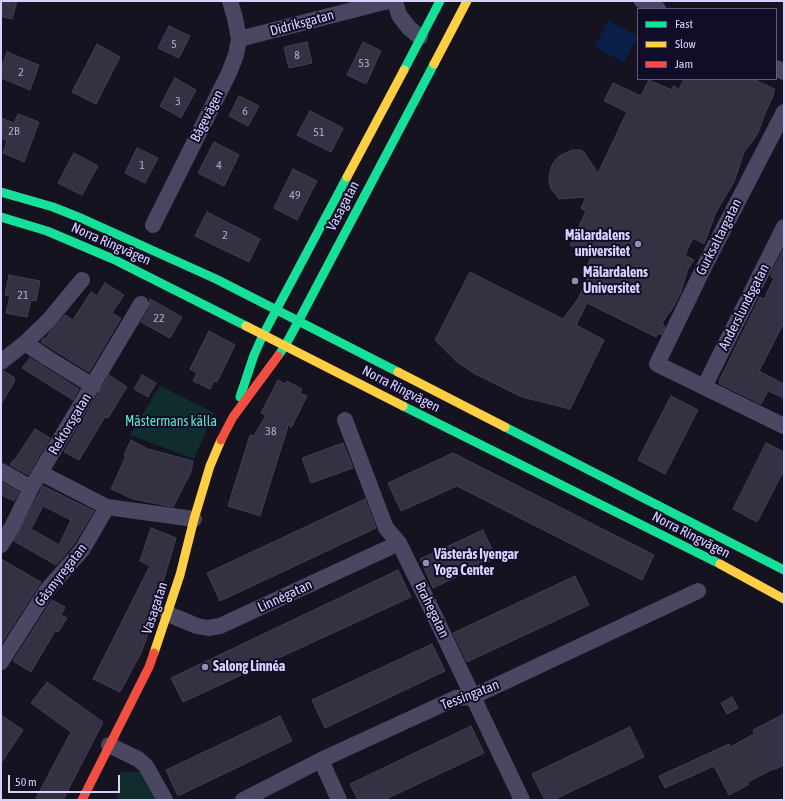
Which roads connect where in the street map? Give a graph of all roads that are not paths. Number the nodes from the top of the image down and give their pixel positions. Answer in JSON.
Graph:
{"nodes":[{"id":1,"x":230,"y":1,"type":"edge"},
{"id":2,"x":388,"y":1,"type":"edge"},
{"id":3,"x":395,"y":1,"type":"edge"},
{"id":4,"x":440,"y":1,"type":"edge"},
{"id":5,"x":467,"y":1,"type":"edge"},
{"id":6,"x":642,"y":1,"type":"edge"},
{"id":7,"x":656,"y":8,"type":"edge"},
{"id":8,"x":420,"y":37,"type":"junction"},
{"id":9,"x":239,"y":39,"type":"junction"},
{"id":10,"x":784,"y":112,"type":"edge"},
{"id":11,"x":1,"y":192,"type":"edge"},
{"id":12,"x":1,"y":217,"type":"edge"},
{"id":13,"x":153,"y":225,"type":"dead end"},
{"id":14,"x":784,"y":227,"type":"edge"},
{"id":15,"x":82,"y":280,"type":"dead end"},
{"id":16,"x":142,"y":304,"type":"dead end"},
{"id":17,"x":276,"y":310,"type":"junction"},
{"id":18,"x":298,"y":322,"type":"junction"},
{"id":19,"x":263,"y":335,"type":"junction"},
{"id":20,"x":25,"y":342,"type":"junction"},
{"id":21,"x":285,"y":346,"type":"junction"},
{"id":22,"x":1,"y":362,"type":"edge"},
{"id":23,"x":93,"y":386,"type":"junction"},
{"id":24,"x":704,"y":387,"type":"junction"},
{"id":25,"x":233,"y":417,"type":"junction"},
{"id":26,"x":345,"y":420,"type":"dead end"},
{"id":27,"x":784,"y":426,"type":"edge"},
{"id":28,"x":1,"y":472,"type":"edge"},
{"id":29,"x":41,"y":473,"type":"junction"},
{"id":30,"x":31,"y":488,"type":"junction"},
{"id":31,"x":107,"y":507,"type":"junction"},
{"id":32,"x":194,"y":519,"type":"junction"},
{"id":33,"x":399,"y":543,"type":"junction"},
{"id":34,"x":1,"y":545,"type":"edge"},
{"id":35,"x":784,"y":570,"type":"edge"},
{"id":36,"x":698,"y":591,"type":"dead end"},
{"id":37,"x":784,"y":599,"type":"edge"},
{"id":38,"x":168,"y":614,"type":"junction"},
{"id":39,"x":1,"y":662,"type":"edge"},
{"id":40,"x":472,"y":697,"type":"junction"},
{"id":41,"x":109,"y":746,"type":"junction"},
{"id":42,"x":321,"y":760,"type":"junction"},
{"id":43,"x":82,"y":800,"type":"edge"},
{"id":44,"x":165,"y":800,"type":"edge"},
{"id":45,"x":243,"y":800,"type":"edge"},
{"id":46,"x":339,"y":800,"type":"edge"},
{"id":47,"x":522,"y":800,"type":"edge"}],
"edges":[{"from":1,"to":9,"type":"street","name":"Bågevägen"},
{"from":2,"to":9,"type":"street","name":"Didriksgatan"},
{"from":3,"to":8,"type":"street"},
{"from":4,"to":8,"type":"main road","name":"Vasagatan"},
{"from":5,"to":18,"type":"main road","name":"Vasagatan"},
{"from":6,"to":7,"type":"street"},
{"from":8,"to":17,"type":"main road","name":"Vasagatan"},
{"from":9,"to":13,"type":"street","name":"Bågevägen"},
{"from":10,"to":24,"type":"street","name":"Gurksaltargatan"},
{"from":11,"to":17,"type":"main road","name":"Norra Ringvägen"},
{"from":12,"to":19,"type":"main road","name":"Norra Ringvägen"},
{"from":14,"to":24,"type":"street","name":"Anderslundsgatan"},
{"from":15,"to":20,"type":"street"},
{"from":16,"to":23,"type":"street","name":"Rektorsgatan"},
{"from":17,"to":18,"type":"main road","name":"Norra Ringvägen"},
{"from":17,"to":19,"type":"main road","name":"Vasagatan"},
{"from":18,"to":21,"type":"main road","name":"Vasagatan"},
{"from":18,"to":35,"type":"main road","name":"Norra Ringvägen"},
{"from":19,"to":21,"type":"main road","name":"Norra Ringvägen"},
{"from":19,"to":25,"type":"main road","name":"Vasagatan"},
{"from":20,"to":22,"type":"street"},
{"from":20,"to":23,"type":"street"},
{"from":21,"to":25,"type":"main road","name":"Vasagatan"},
{"from":21,"to":37,"type":"main road","name":"Norra Ringvägen"},
{"from":23,"to":29,"type":"street","name":"Rektorsgatan"},
{"from":24,"to":27,"type":"street"},
{"from":25,"to":32,"type":"main road","name":"Vasagatan"},
{"from":26,"to":33,"type":"street","name":"Brahegatan"},
{"from":28,"to":30,"type":"street"},
{"from":29,"to":30,"type":"street","name":"Rektorsgatan"},
{"from":29,"to":31,"type":"street"},
{"from":30,"to":34,"type":"street","name":"Rektorsgatan"},
{"from":31,"to":32,"type":"street"},
{"from":31,"to":39,"type":"street","name":"Gåsmyregatan"},
{"from":32,"to":38,"type":"main road","name":"Vasagatan"},
{"from":33,"to":38,"type":"street","name":"Linnégatan"},
{"from":33,"to":40,"type":"street","name":"Brahegatan"},
{"from":36,"to":40,"type":"street","name":"Tessingatan"},
{"from":38,"to":41,"type":"main road","name":"Vasagatan"},
{"from":40,"to":42,"type":"street","name":"Tessingatan"},
{"from":40,"to":47,"type":"street","name":"Brahegatan"},
{"from":41,"to":43,"type":"main road","name":"Vasagatan"},
{"from":41,"to":44,"type":"street"},
{"from":42,"to":45,"type":"street","name":"Tessingatan"},
{"from":42,"to":46,"type":"street"}]}
